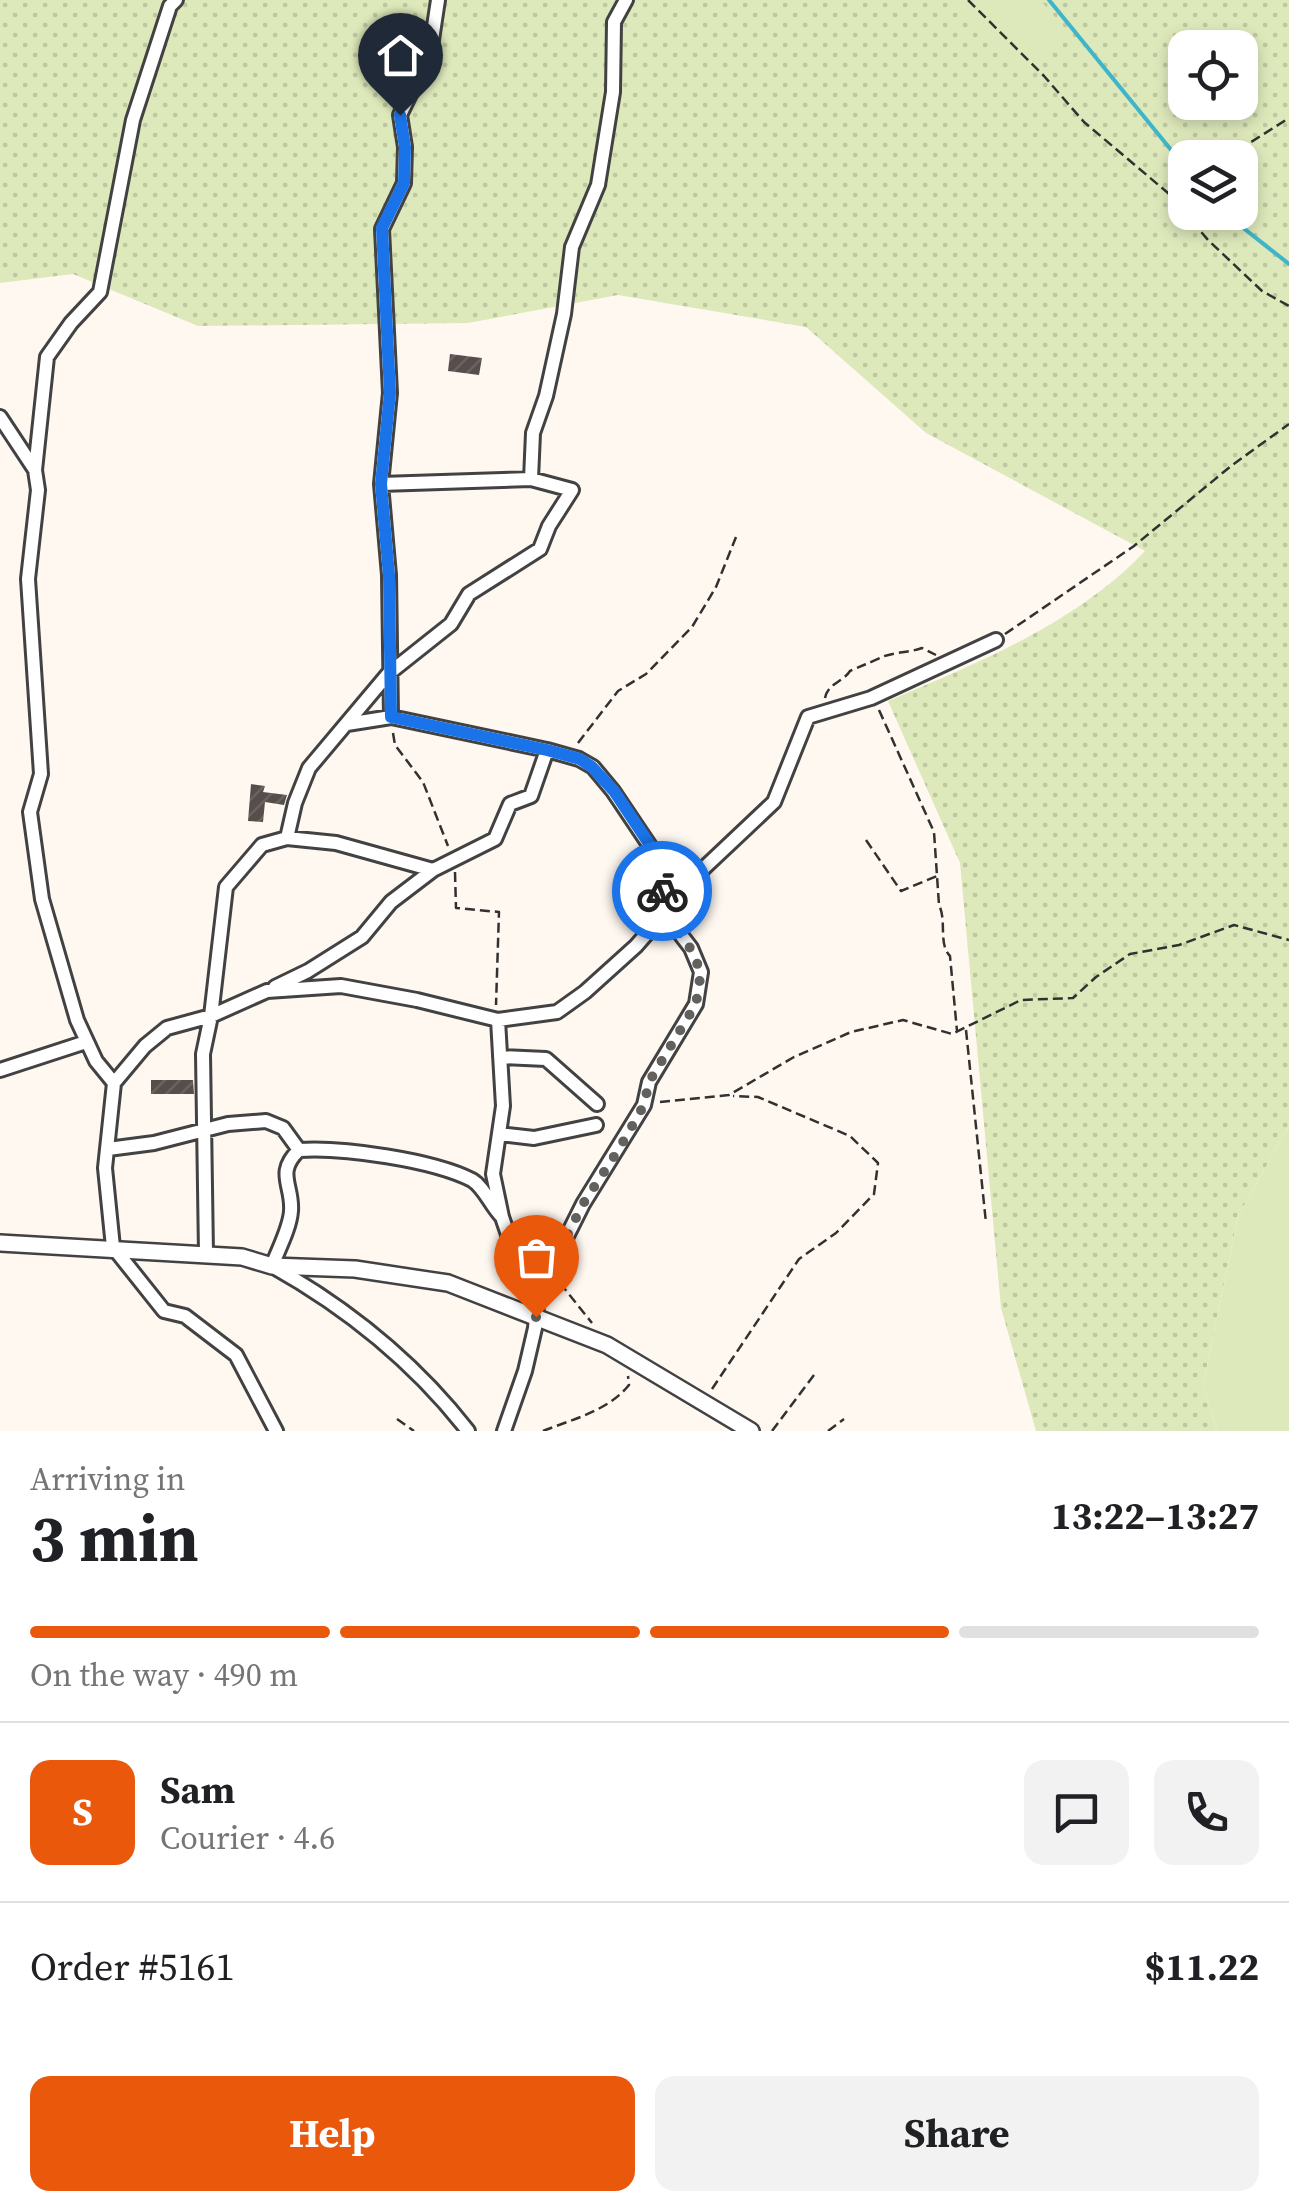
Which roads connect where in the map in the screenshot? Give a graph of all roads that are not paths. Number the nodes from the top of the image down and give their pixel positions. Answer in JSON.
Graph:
{"nodes":[{"id":1,"x":176,"y":0,"type":"edge"},
{"id":2,"x":438,"y":0,"type":"edge"},
{"id":3,"x":626,"y":0,"type":"edge"},
{"id":4,"x":0,"y":417,"type":"edge"},
{"id":5,"x":35,"y":470,"type":"junction"},
{"id":6,"x":530,"y":479,"type":"junction"},
{"id":7,"x":381,"y":484,"type":"junction"},
{"id":8,"x":996,"y":640,"type":"road end"},
{"id":9,"x":388,"y":674,"type":"junction"},
{"id":10,"x":391,"y":717,"type":"junction"},
{"id":11,"x":347,"y":724,"type":"junction"},
{"id":12,"x":547,"y":750,"type":"junction"},
{"id":13,"x":287,"y":838,"type":"junction"},
{"id":14,"x":432,"y":870,"type":"junction"},
{"id":15,"x":664,"y":913,"type":"junction"},
{"id":16,"x":267,"y":991,"type":"junction"},
{"id":17,"x":211,"y":1016,"type":"junction"},
{"id":18,"x":498,"y":1020,"type":"junction"},
{"id":19,"x":86,"y":1042,"type":"junction"},
{"id":20,"x":500,"y":1057,"type":"junction"},
{"id":21,"x":0,"y":1070,"type":"edge"},
{"id":22,"x":114,"y":1083,"type":"junction"},
{"id":23,"x":597,"y":1104,"type":"dead end"},
{"id":24,"x":596,"y":1126,"type":"dead end"},
{"id":25,"x":203,"y":1132,"type":"junction"},
{"id":26,"x":500,"y":1134,"type":"junction"},
{"id":27,"x":108,"y":1149,"type":"junction"},
{"id":28,"x":299,"y":1150,"type":"junction"},
{"id":29,"x":502,"y":1217,"type":"junction"},
{"id":30,"x":0,"y":1243,"type":"edge"},
{"id":31,"x":113,"y":1247,"type":"junction"},
{"id":32,"x":206,"y":1254,"type":"junction"},
{"id":33,"x":272,"y":1266,"type":"junction"},
{"id":34,"x":536,"y":1317,"type":"junction"},
{"id":35,"x":276,"y":1431,"type":"edge"},
{"id":36,"x":468,"y":1431,"type":"edge"},
{"id":37,"x":504,"y":1431,"type":"edge"},
{"id":38,"x":752,"y":1431,"type":"edge"}],
"edges":[{"from":1,"to":5,"type":"street"},
{"from":2,"to":7,"type":"street"},
{"from":3,"to":6,"type":"street"},
{"from":4,"to":5,"type":"street"},
{"from":5,"to":19,"type":"street"},
{"from":6,"to":7,"type":"street"},
{"from":6,"to":9,"type":"street"},
{"from":7,"to":9,"type":"street"},
{"from":8,"to":15,"type":"street"},
{"from":9,"to":10,"type":"street"},
{"from":9,"to":11,"type":"street"},
{"from":10,"to":11,"type":"street"},
{"from":10,"to":12,"type":"street"},
{"from":11,"to":13,"type":"street"},
{"from":12,"to":14,"type":"street"},
{"from":12,"to":15,"type":"street"},
{"from":13,"to":14,"type":"street"},
{"from":13,"to":17,"type":"street"},
{"from":14,"to":16,"type":"street"},
{"from":15,"to":18,"type":"street"},
{"from":15,"to":34,"type":"street"},
{"from":16,"to":17,"type":"street"},
{"from":16,"to":18,"type":"street"},
{"from":17,"to":22,"type":"street"},
{"from":17,"to":25,"type":"street"},
{"from":18,"to":20,"type":"street"},
{"from":19,"to":21,"type":"street"},
{"from":19,"to":22,"type":"street"},
{"from":20,"to":23,"type":"street"},
{"from":20,"to":26,"type":"street"},
{"from":22,"to":27,"type":"street"},
{"from":24,"to":26,"type":"street"},
{"from":25,"to":27,"type":"street"},
{"from":25,"to":28,"type":"street"},
{"from":25,"to":32,"type":"street"},
{"from":26,"to":29,"type":"street"},
{"from":27,"to":31,"type":"street"},
{"from":28,"to":29,"type":"street"},
{"from":28,"to":33,"type":"street"},
{"from":29,"to":34,"type":"street"},
{"from":30,"to":31,"type":"street"},
{"from":31,"to":32,"type":"street"},
{"from":31,"to":35,"type":"street"},
{"from":32,"to":33,"type":"street"},
{"from":33,"to":34,"type":"street"},
{"from":33,"to":36,"type":"street"},
{"from":34,"to":37,"type":"street"},
{"from":34,"to":38,"type":"street"}]}
